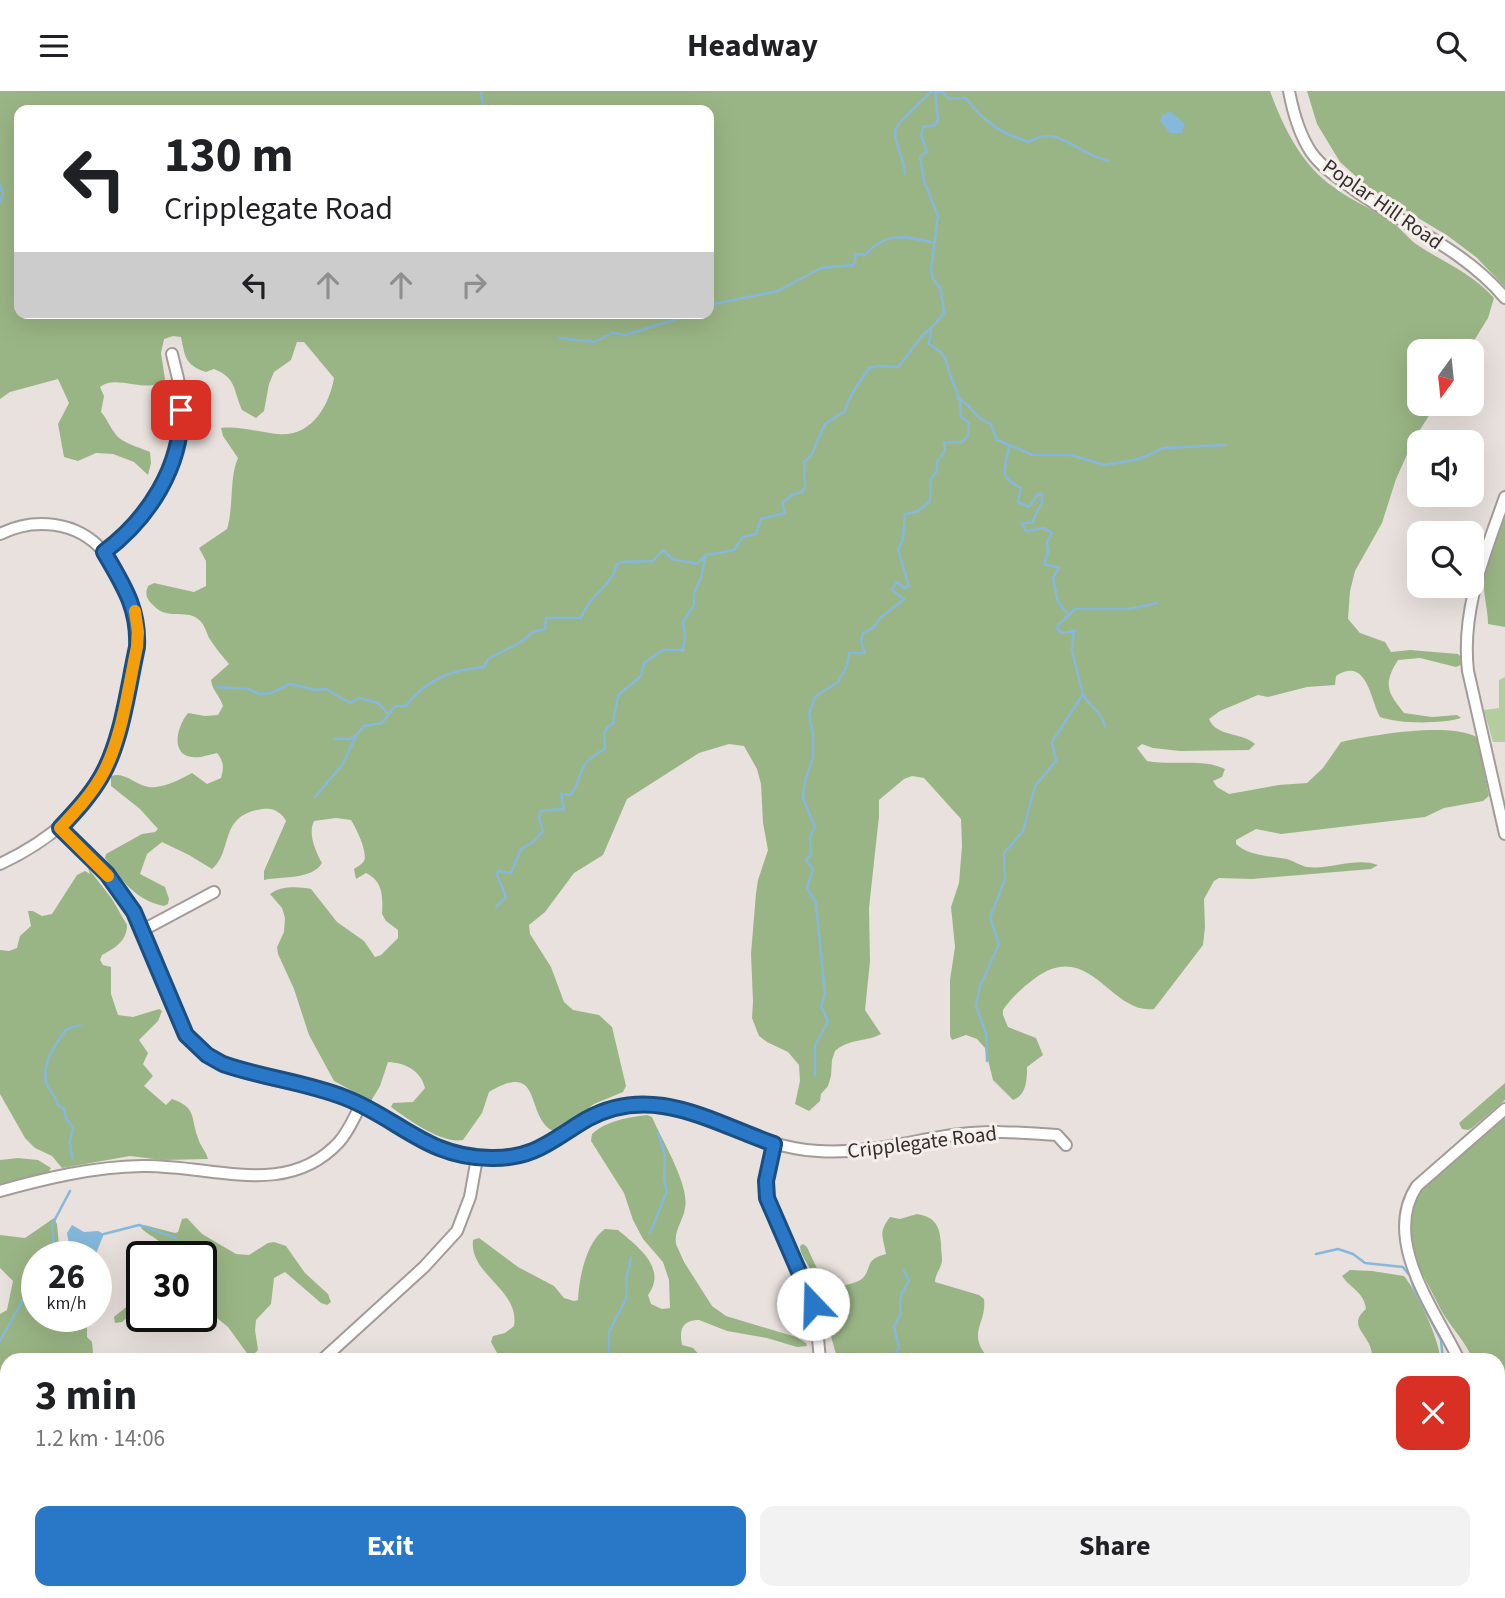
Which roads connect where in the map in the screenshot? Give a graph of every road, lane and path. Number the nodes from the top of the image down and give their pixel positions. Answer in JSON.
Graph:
{"nodes":[{"id":1,"x":1289,"y":91,"type":"edge"},
{"id":2,"x":1505,"y":298,"type":"edge"},
{"id":3,"x":172,"y":353,"type":"dead end"},
{"id":4,"x":1505,"y":497,"type":"edge"},
{"id":5,"x":0,"y":534,"type":"edge"},
{"id":6,"x":104,"y":552,"type":"junction"},
{"id":7,"x":60,"y":828,"type":"junction"},
{"id":8,"x":1505,"y":834,"type":"edge"},
{"id":9,"x":0,"y":863,"type":"edge"},
{"id":10,"x":214,"y":893,"type":"dead end"},
{"id":11,"x":143,"y":930,"type":"junction"},
{"id":12,"x":361,"y":1105,"type":"junction"},
{"id":13,"x":1505,"y":1109,"type":"edge"},
{"id":14,"x":774,"y":1144,"type":"junction"},
{"id":15,"x":1066,"y":1145,"type":"dead end"},
{"id":16,"x":477,"y":1158,"type":"junction"},
{"id":17,"x":0,"y":1191,"type":"edge"},
{"id":18,"x":330,"y":1353,"type":"edge"},
{"id":19,"x":819,"y":1353,"type":"edge"},
{"id":20,"x":1455,"y":1353,"type":"edge"}],
"edges":[{"from":1,"to":2,"type":"street","name":"Poplar Hill Road"},
{"from":3,"to":6,"type":"street"},
{"from":4,"to":8,"type":"street"},
{"from":5,"to":6,"type":"street"},
{"from":6,"to":7,"type":"street"},
{"from":7,"to":9,"type":"street"},
{"from":7,"to":11,"type":"street","name":"Cripplegate Road"},
{"from":10,"to":11,"type":"street"},
{"from":11,"to":12,"type":"street","name":"Cripplegate Road"},
{"from":12,"to":16,"type":"street","name":"Cripplegate Road"},
{"from":12,"to":17,"type":"street"},
{"from":13,"to":20,"type":"street"},
{"from":14,"to":15,"type":"street","name":"Cripplegate Road"},
{"from":14,"to":16,"type":"street","name":"Cripplegate Road"},
{"from":14,"to":19,"type":"street"},
{"from":16,"to":18,"type":"street"}]}
